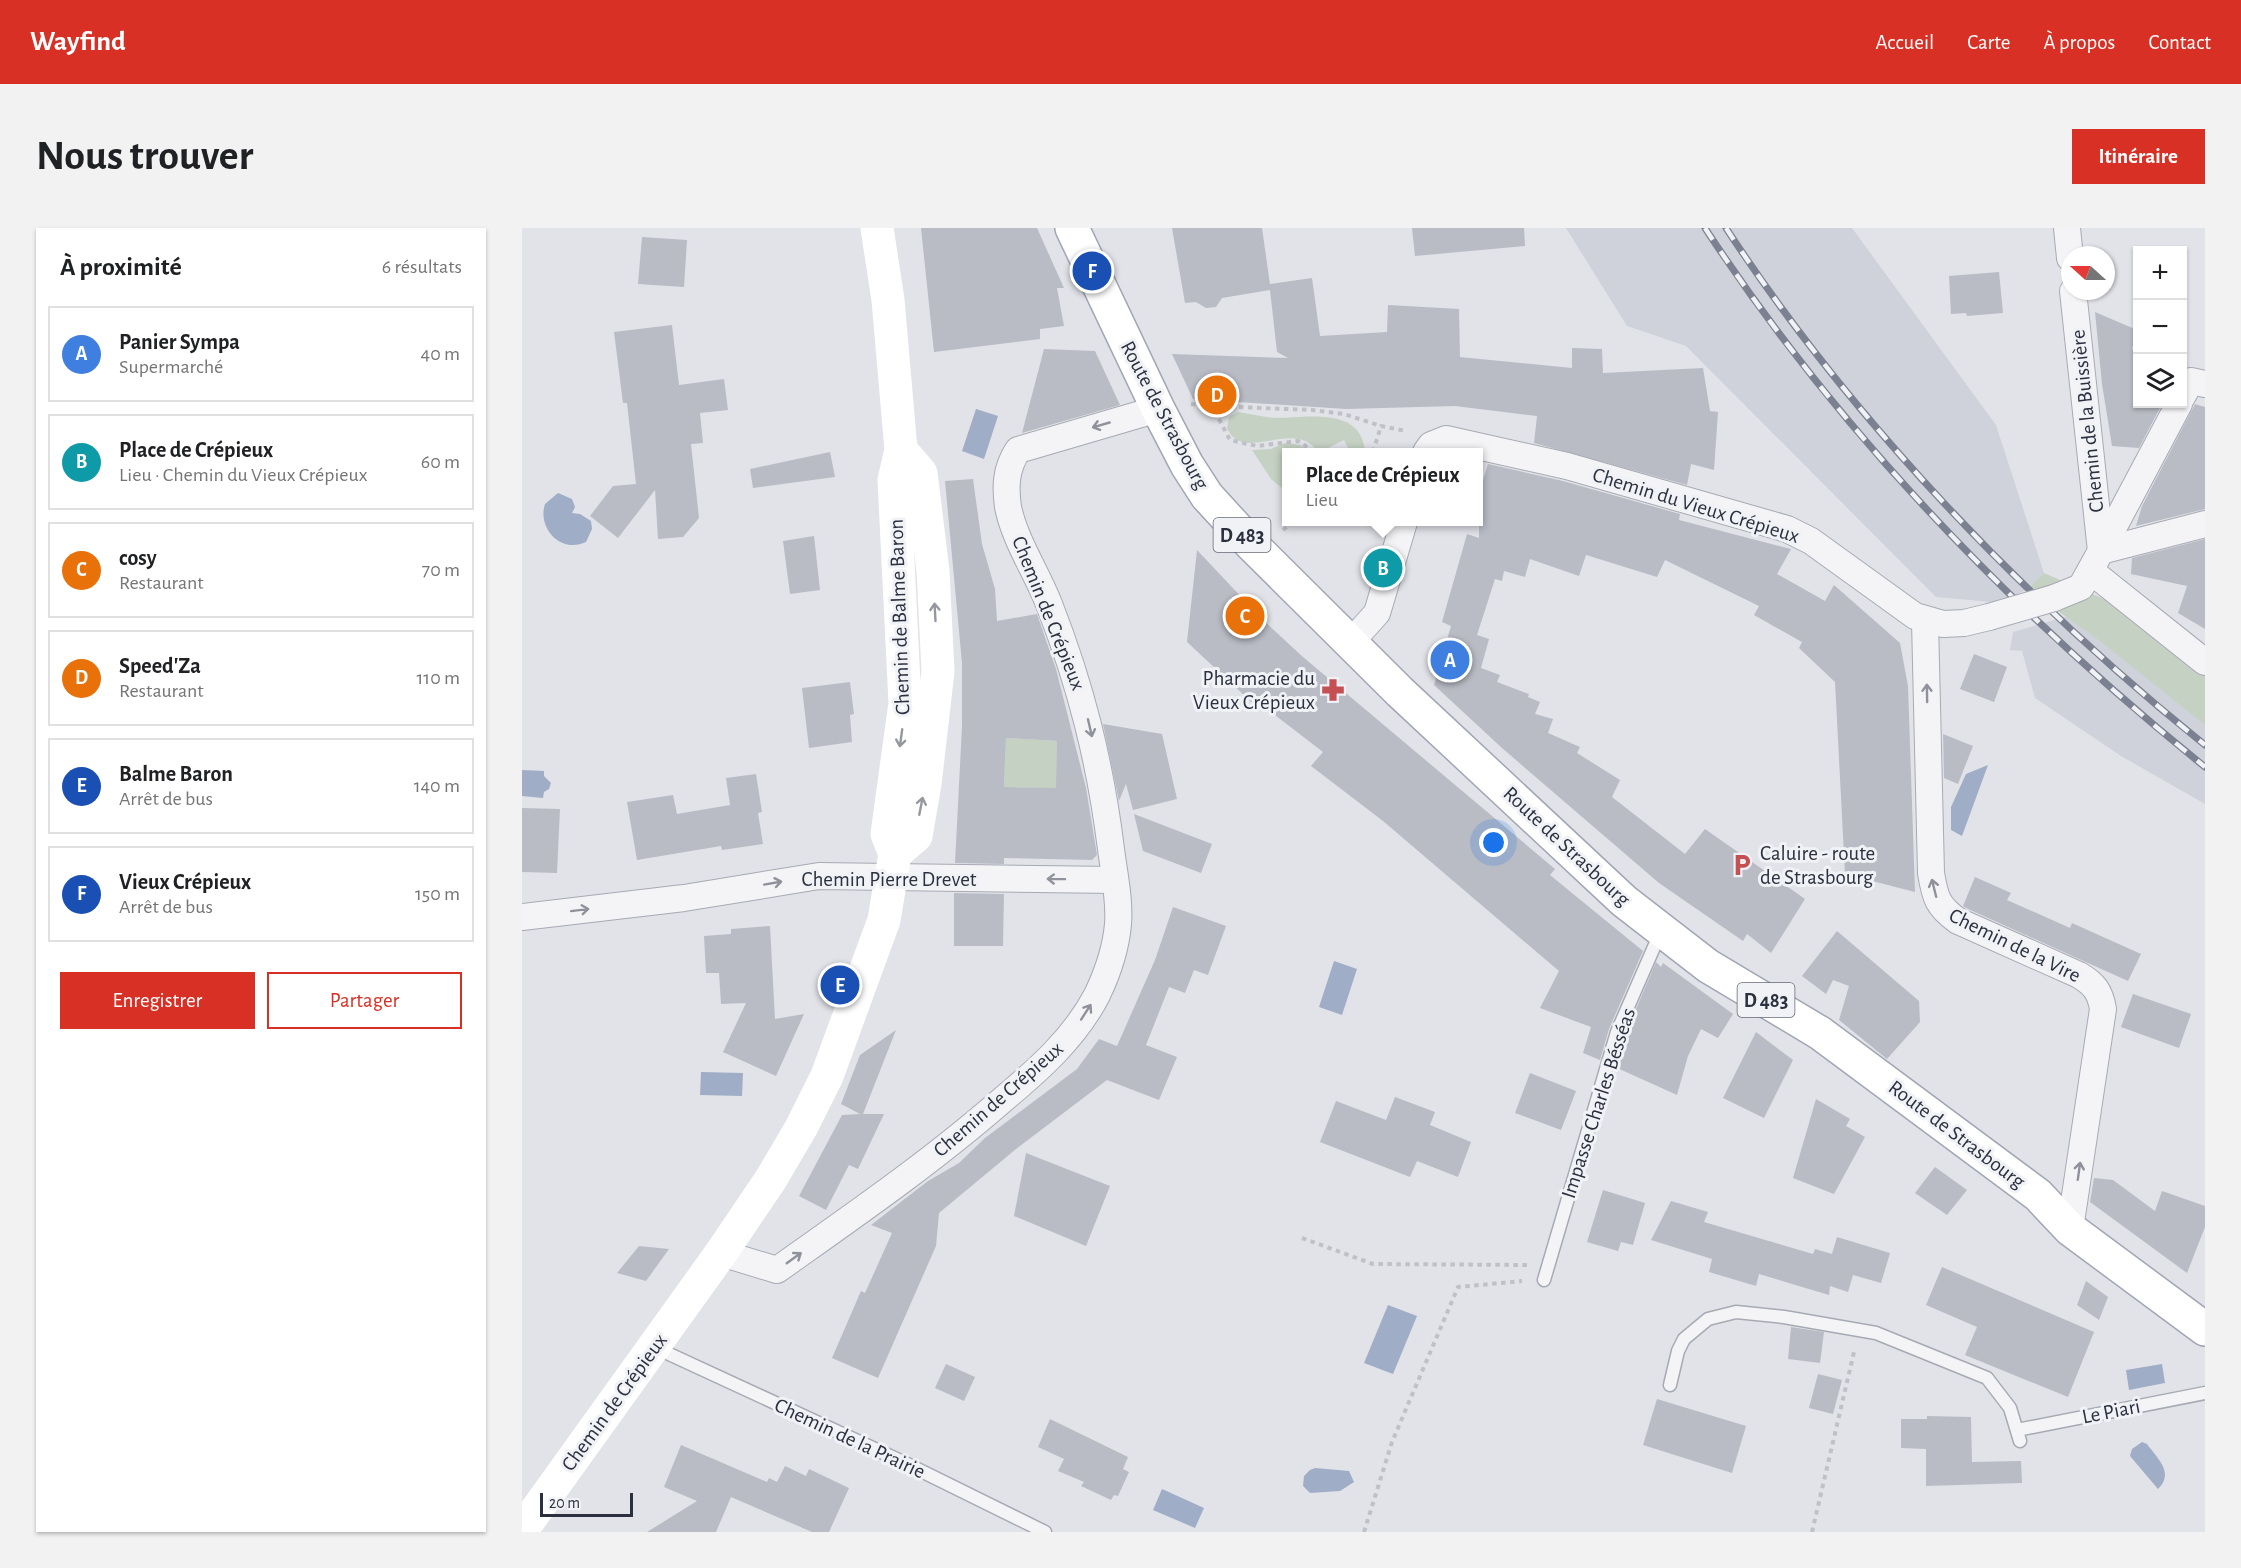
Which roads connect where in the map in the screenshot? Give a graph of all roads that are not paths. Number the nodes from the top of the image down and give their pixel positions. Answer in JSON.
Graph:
{"nodes":[{"id":1,"x":877,"y":228,"type":"edge"},
{"id":2,"x":1072,"y":228,"type":"edge"},
{"id":3,"x":2067,"y":228,"type":"edge"},
{"id":4,"x":2069,"y":246,"type":"edge"},
{"id":5,"x":2074,"y":300,"type":"edge"},
{"id":6,"x":2205,"y":384,"type":"edge"},
{"id":7,"x":2187,"y":388,"type":"edge"},
{"id":8,"x":1173,"y":406,"type":"junction"},
{"id":9,"x":2177,"y":408,"type":"edge"},
{"id":10,"x":1429,"y":448,"type":"edge"},
{"id":11,"x":2205,"y":524,"type":"edge"},
{"id":12,"x":1403,"y":526,"type":"edge"},
{"id":13,"x":2096,"y":561,"type":"junction"},
{"id":14,"x":1925,"y":621,"type":"junction"},
{"id":15,"x":1350,"y":643,"type":"junction"},
{"id":16,"x":2205,"y":662,"type":"edge"},
{"id":17,"x":892,"y":866,"type":"junction"},
{"id":18,"x":1115,"y":880,"type":"junction"},
{"id":19,"x":522,"y":917,"type":"edge"},
{"id":20,"x":1662,"y":930,"type":"junction"},
{"id":21,"x":2070,"y":1229,"type":"junction"},
{"id":22,"x":721,"y":1252,"type":"junction"},
{"id":23,"x":1544,"y":1280,"type":"road end"},
{"id":24,"x":2205,"y":1329,"type":"edge"},
{"id":25,"x":653,"y":1347,"type":"junction"},
{"id":26,"x":1670,"y":1385,"type":"dead end"},
{"id":27,"x":2205,"y":1393,"type":"edge"},
{"id":28,"x":522,"y":1530,"type":"edge"},
{"id":29,"x":1045,"y":1532,"type":"edge"}],
"edges":[{"from":1,"to":17,"type":"main road","name":"Chemin de Balme Baron"},
{"from":2,"to":8,"type":"main road","name":"Route de Strasbourg","number":"D 483"},
{"from":3,"to":4,"type":"street"},
{"from":5,"to":13,"type":"street","name":"Chemin de la Buissière"},
{"from":6,"to":7,"type":"street"},
{"from":8,"to":15,"type":"main road","name":"Route de Strasbourg","number":"D 483"},
{"from":8,"to":18,"type":"street","name":"Chemin de Crépieux","one_way":true},
{"from":9,"to":13,"type":"street","name":"Chemin du Vieux Crépieux"},
{"from":10,"to":14,"type":"street","name":"Chemin du Vieux Crépieux"},
{"from":11,"to":13,"type":"street","name":"Chemin du Vieux Crépieux"},
{"from":12,"to":15,"type":"street"},
{"from":13,"to":14,"type":"street","name":"Chemin du Vieux Crépieux","bridge":true},
{"from":13,"to":16,"type":"street"},
{"from":21,"to":14,"type":"street","name":"Chemin de la Vire","one_way":true},
{"from":15,"to":20,"type":"main road","name":"Route de Strasbourg","number":"D 483"},
{"from":18,"to":17,"type":"street","name":"Chemin Pierre Drevet","one_way":true},
{"from":19,"to":17,"type":"street","name":"Chemin Pierre Drevet","one_way":true},
{"from":17,"to":22,"type":"main road","name":"Chemin de Balme Baron"},
{"from":22,"to":18,"type":"street","name":"Chemin de Crépieux","one_way":true},
{"from":20,"to":21,"type":"main road","name":"Route de Strasbourg","number":"D 483"},
{"from":20,"to":23,"type":"lane","name":"Impasse Charles Bésséas"},
{"from":21,"to":24,"type":"main road","name":"Route de Strasbourg","number":"D 483"},
{"from":22,"to":25,"type":"main road","name":"Chemin de Crépieux"},
{"from":25,"to":28,"type":"main road","name":"Chemin de Crépieux"},
{"from":25,"to":29,"type":"lane","name":"Chemin de la Prairie"},
{"from":26,"to":27,"type":"lane","name":"Le Piari"}]}
